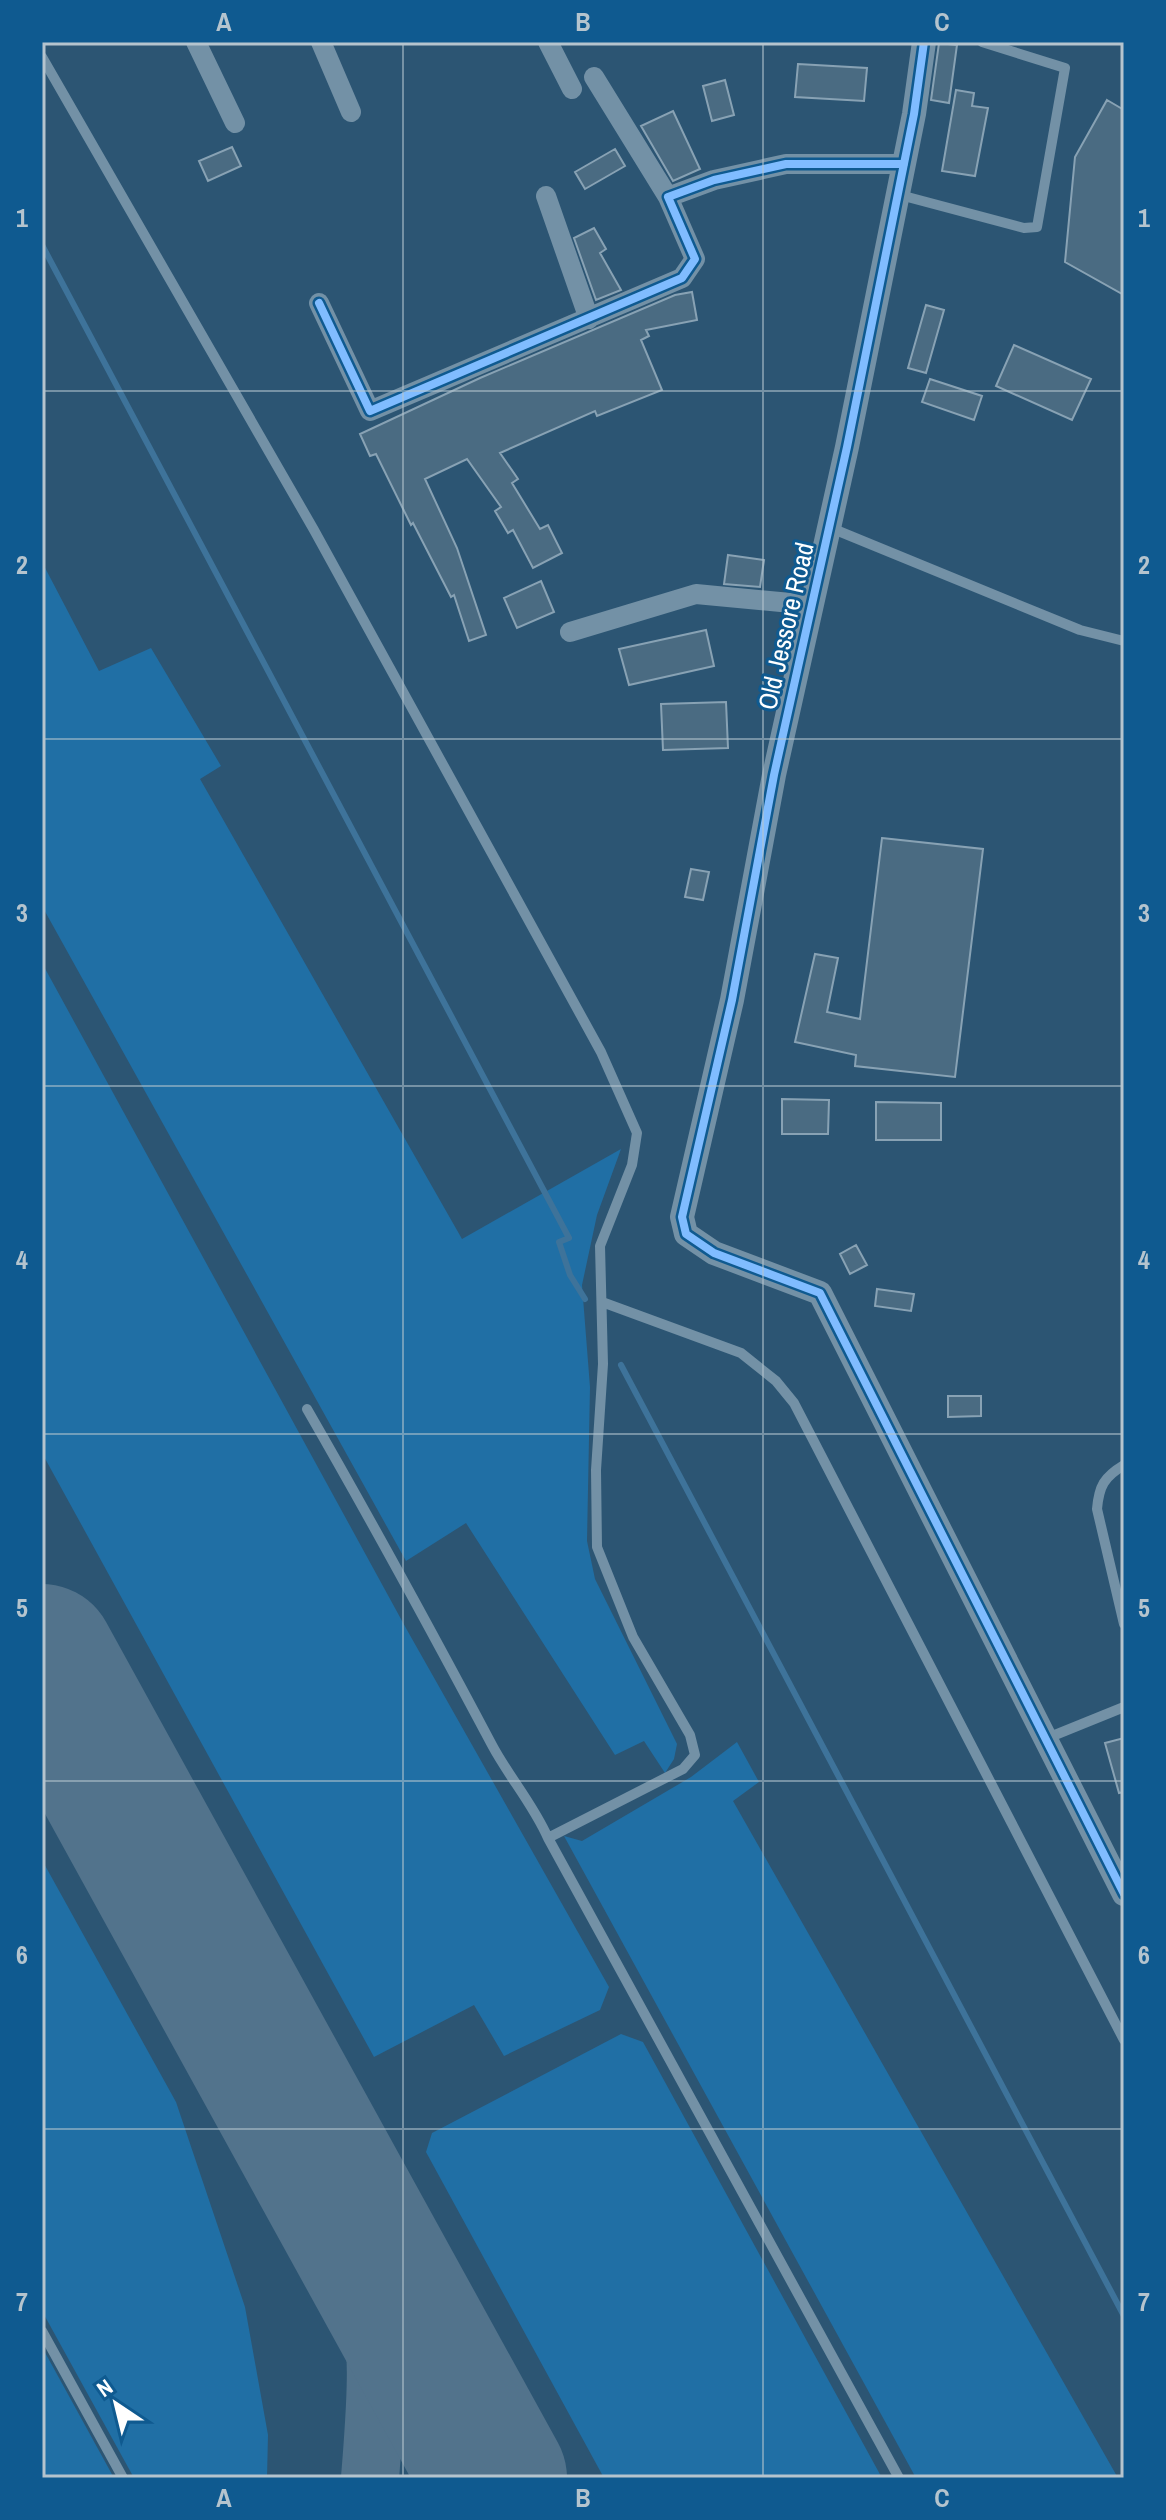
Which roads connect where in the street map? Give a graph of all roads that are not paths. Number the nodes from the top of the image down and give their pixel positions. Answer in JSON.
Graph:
{"nodes":[{"id":1,"x":196,"y":42,"type":"edge"},
{"id":2,"x":321,"y":42,"type":"edge"},
{"id":3,"x":548,"y":42,"type":"edge"},
{"id":4,"x":924,"y":42,"type":"edge"},
{"id":5,"x":982,"y":42,"type":"edge"},
{"id":6,"x":42,"y":57,"type":"edge"},
{"id":7,"x":594,"y":77,"type":"dead end"},
{"id":8,"x":572,"y":89,"type":"dead end"},
{"id":9,"x":351,"y":112,"type":"dead end"},
{"id":10,"x":235,"y":123,"type":"dead end"},
{"id":11,"x":904,"y":164,"type":"junction"},
{"id":12,"x":898,"y":195,"type":"junction"},
{"id":13,"x":546,"y":196,"type":"dead end"},
{"id":14,"x":668,"y":197,"type":"junction"},
{"id":15,"x":319,"y":303,"type":"dead end"},
{"id":16,"x":589,"y":319,"type":"junction"},
{"id":17,"x":829,"y":527,"type":"junction"},
{"id":18,"x":812,"y":605,"type":"junction"},
{"id":19,"x":570,"y":632,"type":"dead end"},
{"id":20,"x":1124,"y":641,"type":"edge"},
{"id":21,"x":602,"y":1302,"type":"junction"},
{"id":22,"x":307,"y":1409,"type":"dead end"},
{"id":23,"x":1124,"y":1465,"type":"edge"},
{"id":24,"x":1124,"y":1624,"type":"edge"},
{"id":25,"x":1124,"y":1707,"type":"edge"},
{"id":26,"x":1043,"y":1739,"type":"junction"},
{"id":27,"x":548,"y":1838,"type":"junction"},
{"id":28,"x":1124,"y":1894,"type":"edge"},
{"id":29,"x":1124,"y":2040,"type":"edge"},
{"id":30,"x":42,"y":2331,"type":"edge"},
{"id":31,"x":123,"y":2478,"type":"edge"},
{"id":32,"x":899,"y":2478,"type":"edge"}],
"edges":[{"from":1,"to":10,"type":"street"},
{"from":2,"to":9,"type":"street"},
{"from":3,"to":8,"type":"street"},
{"from":4,"to":11,"type":"street","name":"Old Jessore Road"},
{"from":5,"to":12,"type":"lane"},
{"from":6,"to":21,"type":"lane"},
{"from":7,"to":14,"type":"street"},
{"from":11,"to":12,"type":"street","name":"Old Jessore Road"},
{"from":11,"to":14,"type":"street"},
{"from":12,"to":17,"type":"street","name":"Old Jessore Road"},
{"from":13,"to":16,"type":"street"},
{"from":14,"to":16,"type":"street"},
{"from":15,"to":16,"type":"street"},
{"from":17,"to":18,"type":"street","name":"Old Jessore Road"},
{"from":17,"to":20,"type":"lane"},
{"from":18,"to":19,"type":"street"},
{"from":18,"to":26,"type":"street","name":"Old Jessore Road"},
{"from":21,"to":27,"type":"lane"},
{"from":21,"to":29,"type":"lane"},
{"from":22,"to":27,"type":"lane"},
{"from":23,"to":24,"type":"lane"},
{"from":25,"to":26,"type":"lane"},
{"from":26,"to":28,"type":"street"},
{"from":27,"to":32,"type":"lane"},
{"from":30,"to":31,"type":"lane"}]}
